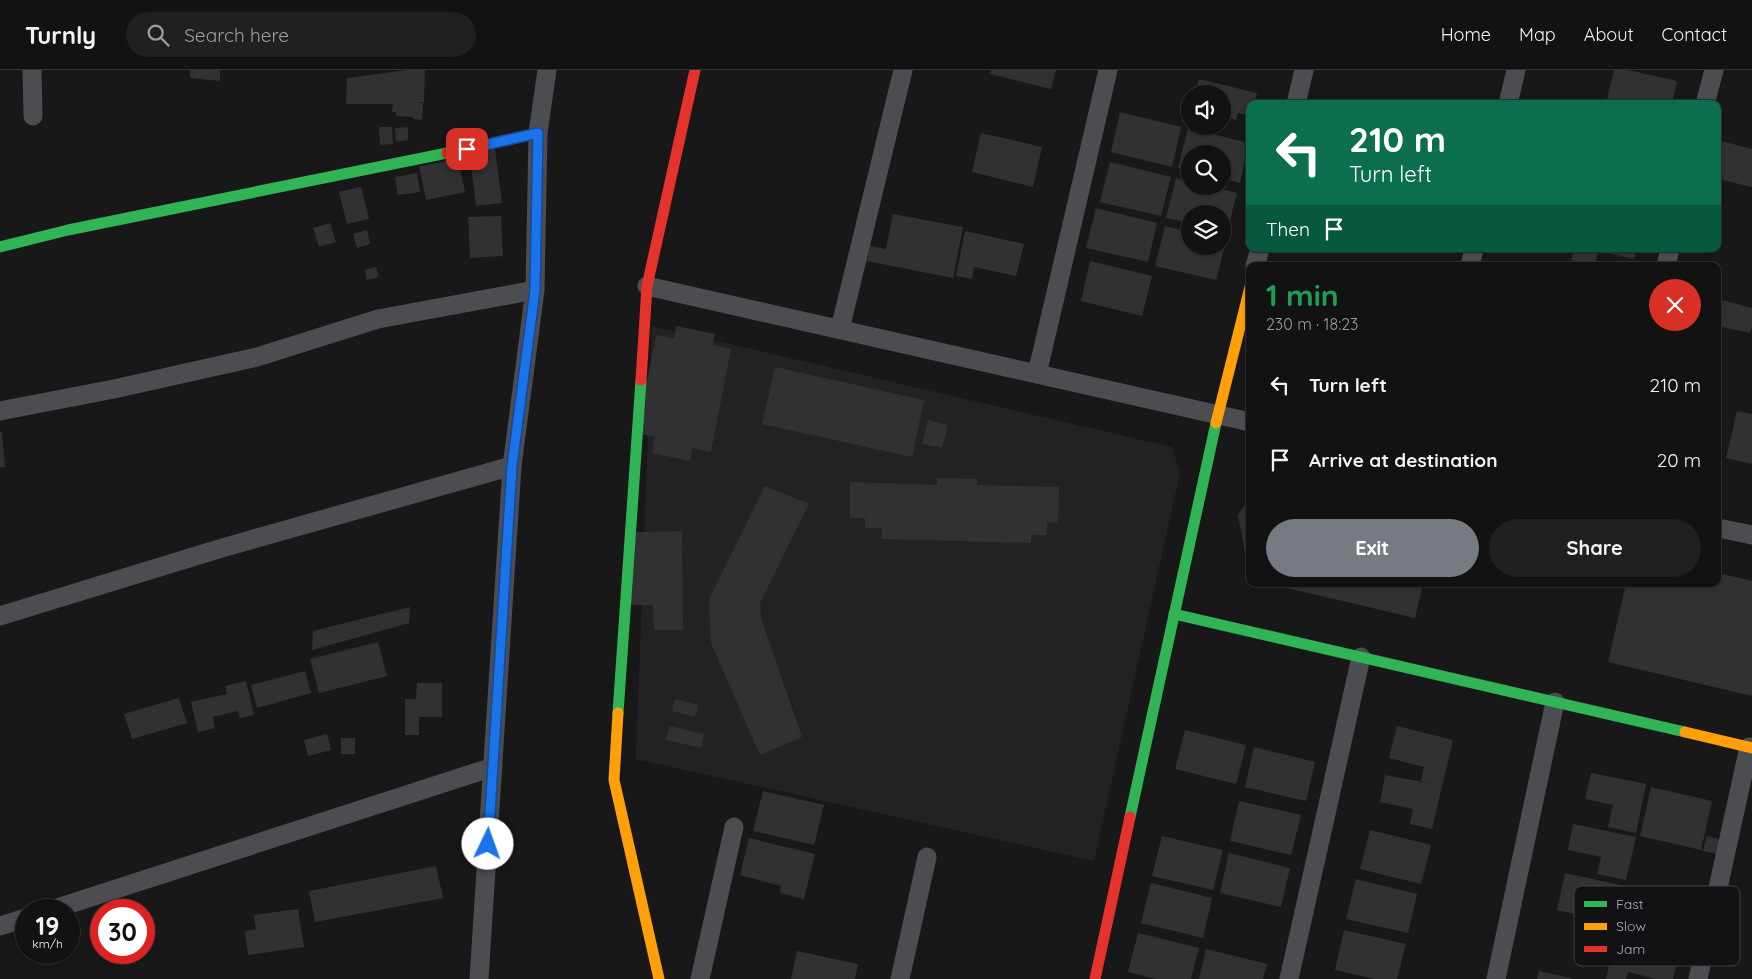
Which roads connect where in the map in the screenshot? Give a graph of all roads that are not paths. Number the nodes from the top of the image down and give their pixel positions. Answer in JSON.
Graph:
{"nodes":[{"id":1,"x":32,"y":70,"type":"edge"},
{"id":2,"x":546,"y":70,"type":"edge"},
{"id":3,"x":695,"y":70,"type":"edge"},
{"id":4,"x":903,"y":70,"type":"edge"},
{"id":5,"x":1108,"y":70,"type":"edge"},
{"id":6,"x":1304,"y":70,"type":"edge"},
{"id":7,"x":1516,"y":70,"type":"edge"},
{"id":8,"x":1714,"y":70,"type":"edge"},
{"id":9,"x":1297,"y":100,"type":"edge"},
{"id":10,"x":1509,"y":100,"type":"edge"},
{"id":11,"x":1706,"y":100,"type":"edge"},
{"id":12,"x":33,"y":116,"type":"dead end"},
{"id":13,"x":538,"y":133,"type":"junction"},
{"id":14,"x":0,"y":247,"type":"edge"},
{"id":15,"x":647,"y":286,"type":"junction"},
{"id":16,"x":535,"y":290,"type":"junction"},
{"id":17,"x":1246,"y":303,"type":"edge"},
{"id":18,"x":840,"y":330,"type":"junction"},
{"id":19,"x":1037,"y":374,"type":"junction"},
{"id":20,"x":0,"y":411,"type":"edge"},
{"id":21,"x":1218,"y":415,"type":"junction"},
{"id":22,"x":1246,"y":421,"type":"edge"},
{"id":23,"x":512,"y":466,"type":"junction"},
{"id":24,"x":1721,"y":529,"type":"edge"},
{"id":25,"x":1752,"y":536,"type":"edge"},
{"id":26,"x":1174,"y":614,"type":"junction"},
{"id":27,"x":0,"y":616,"type":"edge"},
{"id":28,"x":1361,"y":657,"type":"junction"},
{"id":29,"x":1555,"y":702,"type":"junction"},
{"id":30,"x":1750,"y":748,"type":"edge"},
{"id":31,"x":493,"y":767,"type":"junction"},
{"id":32,"x":734,"y":826,"type":"dead end"},
{"id":33,"x":927,"y":857,"type":"dead end"},
{"id":34,"x":1719,"y":886,"type":"edge"},
{"id":35,"x":80,"y":901,"type":"edge"},
{"id":36,"x":15,"y":921,"type":"edge"},
{"id":37,"x":0,"y":926,"type":"edge"},
{"id":38,"x":1701,"y":966,"type":"edge"},
{"id":39,"x":479,"y":979,"type":"edge"},
{"id":40,"x":659,"y":979,"type":"edge"},
{"id":41,"x":700,"y":979,"type":"edge"},
{"id":42,"x":900,"y":979,"type":"edge"},
{"id":43,"x":1094,"y":979,"type":"edge"},
{"id":44,"x":1289,"y":979,"type":"edge"},
{"id":45,"x":1496,"y":979,"type":"edge"},
{"id":46,"x":1698,"y":979,"type":"edge"}],
"edges":[{"from":1,"to":12,"type":"street"},
{"from":2,"to":13,"type":"street"},
{"from":3,"to":15,"type":"street"},
{"from":4,"to":18,"type":"street"},
{"from":5,"to":19,"type":"street"},
{"from":6,"to":9,"type":"street"},
{"from":7,"to":10,"type":"street"},
{"from":8,"to":11,"type":"street"},
{"from":13,"to":14,"type":"street"},
{"from":13,"to":16,"type":"street"},
{"from":15,"to":18,"type":"street"},
{"from":15,"to":40,"type":"street"},
{"from":16,"to":20,"type":"street"},
{"from":16,"to":23,"type":"street"},
{"from":17,"to":21,"type":"street"},
{"from":18,"to":19,"type":"street"},
{"from":19,"to":21,"type":"street"},
{"from":21,"to":22,"type":"street"},
{"from":21,"to":26,"type":"street"},
{"from":23,"to":27,"type":"street"},
{"from":23,"to":31,"type":"street"},
{"from":24,"to":25,"type":"street"},
{"from":26,"to":28,"type":"street"},
{"from":26,"to":43,"type":"street"},
{"from":28,"to":29,"type":"street"},
{"from":28,"to":44,"type":"street"},
{"from":29,"to":30,"type":"street"},
{"from":29,"to":45,"type":"street"},
{"from":30,"to":34,"type":"street"},
{"from":31,"to":35,"type":"street"},
{"from":31,"to":39,"type":"street"},
{"from":32,"to":41,"type":"street"},
{"from":33,"to":42,"type":"street"},
{"from":36,"to":37,"type":"street"},
{"from":38,"to":46,"type":"street"}]}
